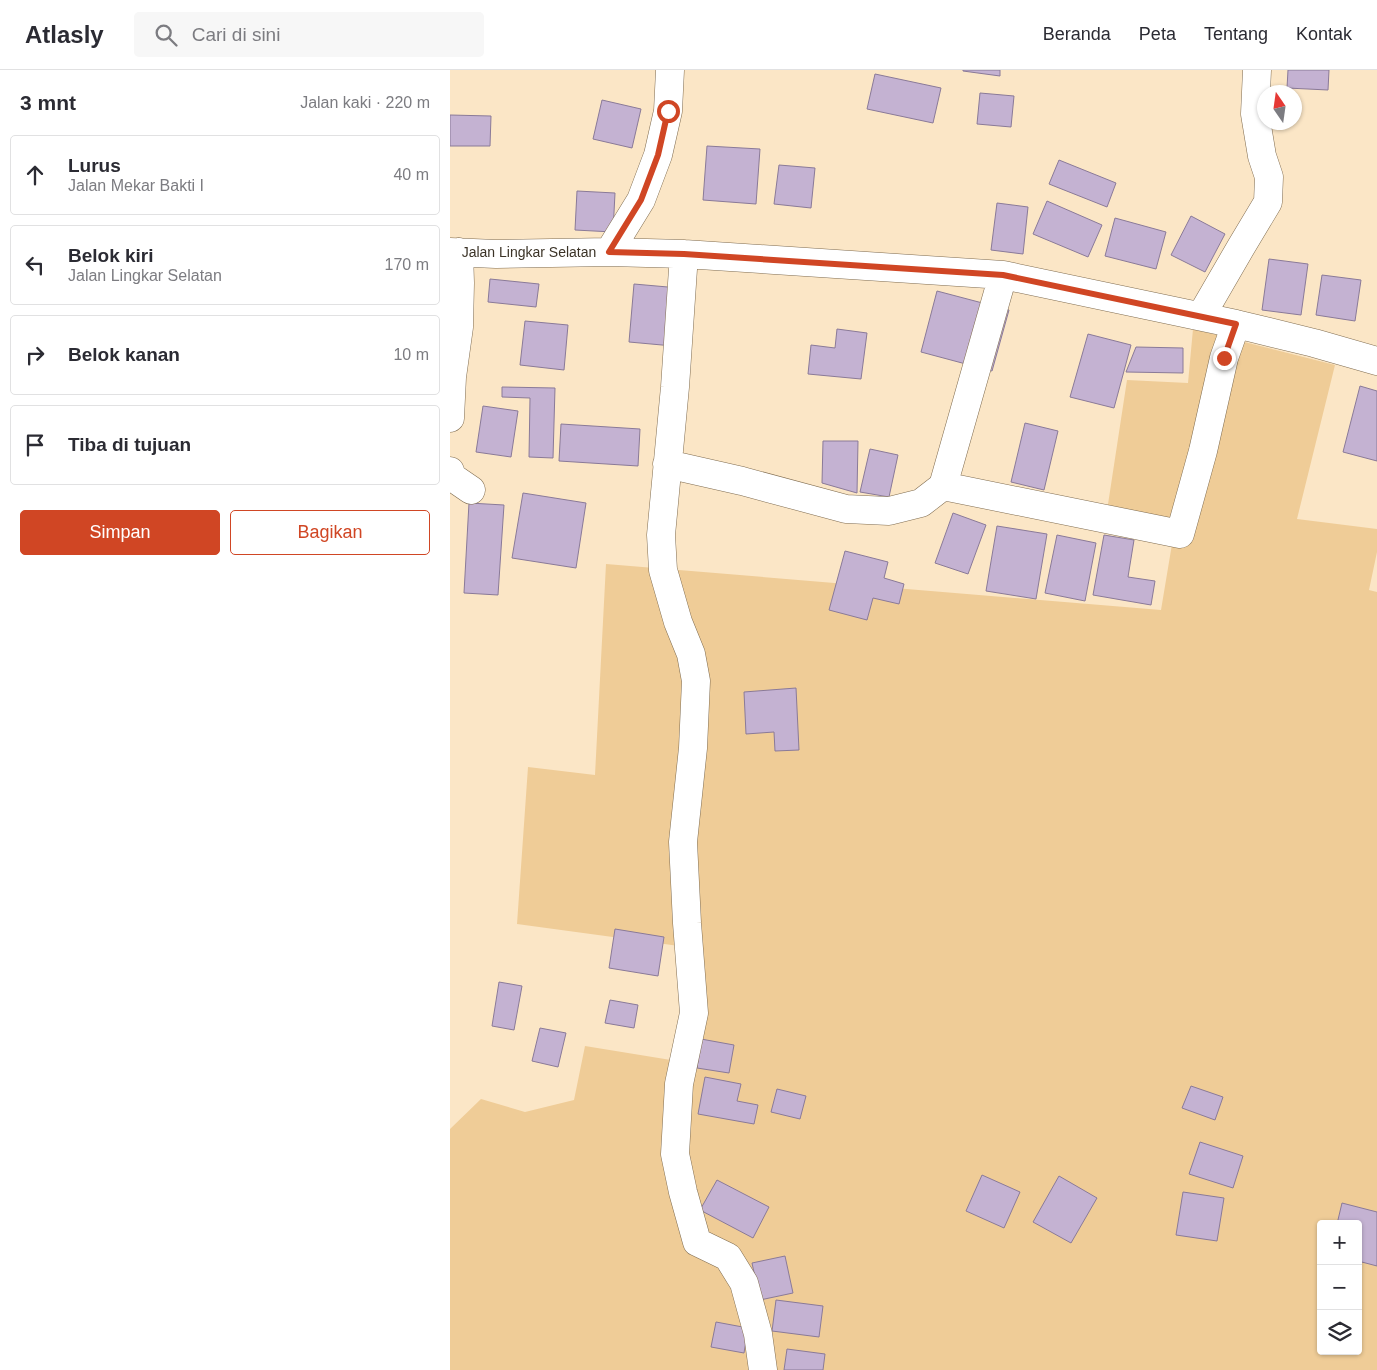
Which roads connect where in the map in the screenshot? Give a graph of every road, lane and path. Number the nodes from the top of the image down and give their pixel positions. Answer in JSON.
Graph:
{"nodes":[{"id":1,"x":670,"y":70,"type":"edge"},
{"id":2,"x":1257,"y":70,"type":"edge"},
{"id":3,"x":454,"y":252,"type":"edge"},
{"id":4,"x":609,"y":252,"type":"junction"},
{"id":5,"x":684,"y":254,"type":"junction"},
{"id":6,"x":1003,"y":275,"type":"junction"},
{"id":7,"x":1201,"y":316,"type":"junction"},
{"id":8,"x":1236,"y":324,"type":"junction"},
{"id":9,"x":1377,"y":361,"type":"edge"},
{"id":10,"x":450,"y":418,"type":"edge"},
{"id":11,"x":666,"y":464,"type":"junction"},
{"id":12,"x":450,"y":471,"type":"edge"},
{"id":13,"x":943,"y":486,"type":"junction"},
{"id":14,"x":471,"y":490,"type":"dead end"},
{"id":15,"x":763,"y":1370,"type":"edge"}],
"edges":[{"from":1,"to":4,"type":"street"},
{"from":2,"to":7,"type":"street"},
{"from":3,"to":4,"type":"street","name":"Jalan Lingkar Selatan"},
{"from":3,"to":10,"type":"street"},
{"from":4,"to":5,"type":"street","name":"Jalan Lingkar Selatan"},
{"from":5,"to":6,"type":"street","name":"Jalan Lingkar Selatan"},
{"from":5,"to":11,"type":"street"},
{"from":6,"to":7,"type":"street","name":"Jalan Lingkar Selatan"},
{"from":6,"to":13,"type":"street"},
{"from":7,"to":8,"type":"street","name":"Jalan Lingkar Selatan"},
{"from":8,"to":9,"type":"street","name":"Jalan Lingkar Selatan"},
{"from":8,"to":13,"type":"street"},
{"from":11,"to":13,"type":"street"},
{"from":11,"to":15,"type":"street"},
{"from":12,"to":14,"type":"street"}]}
